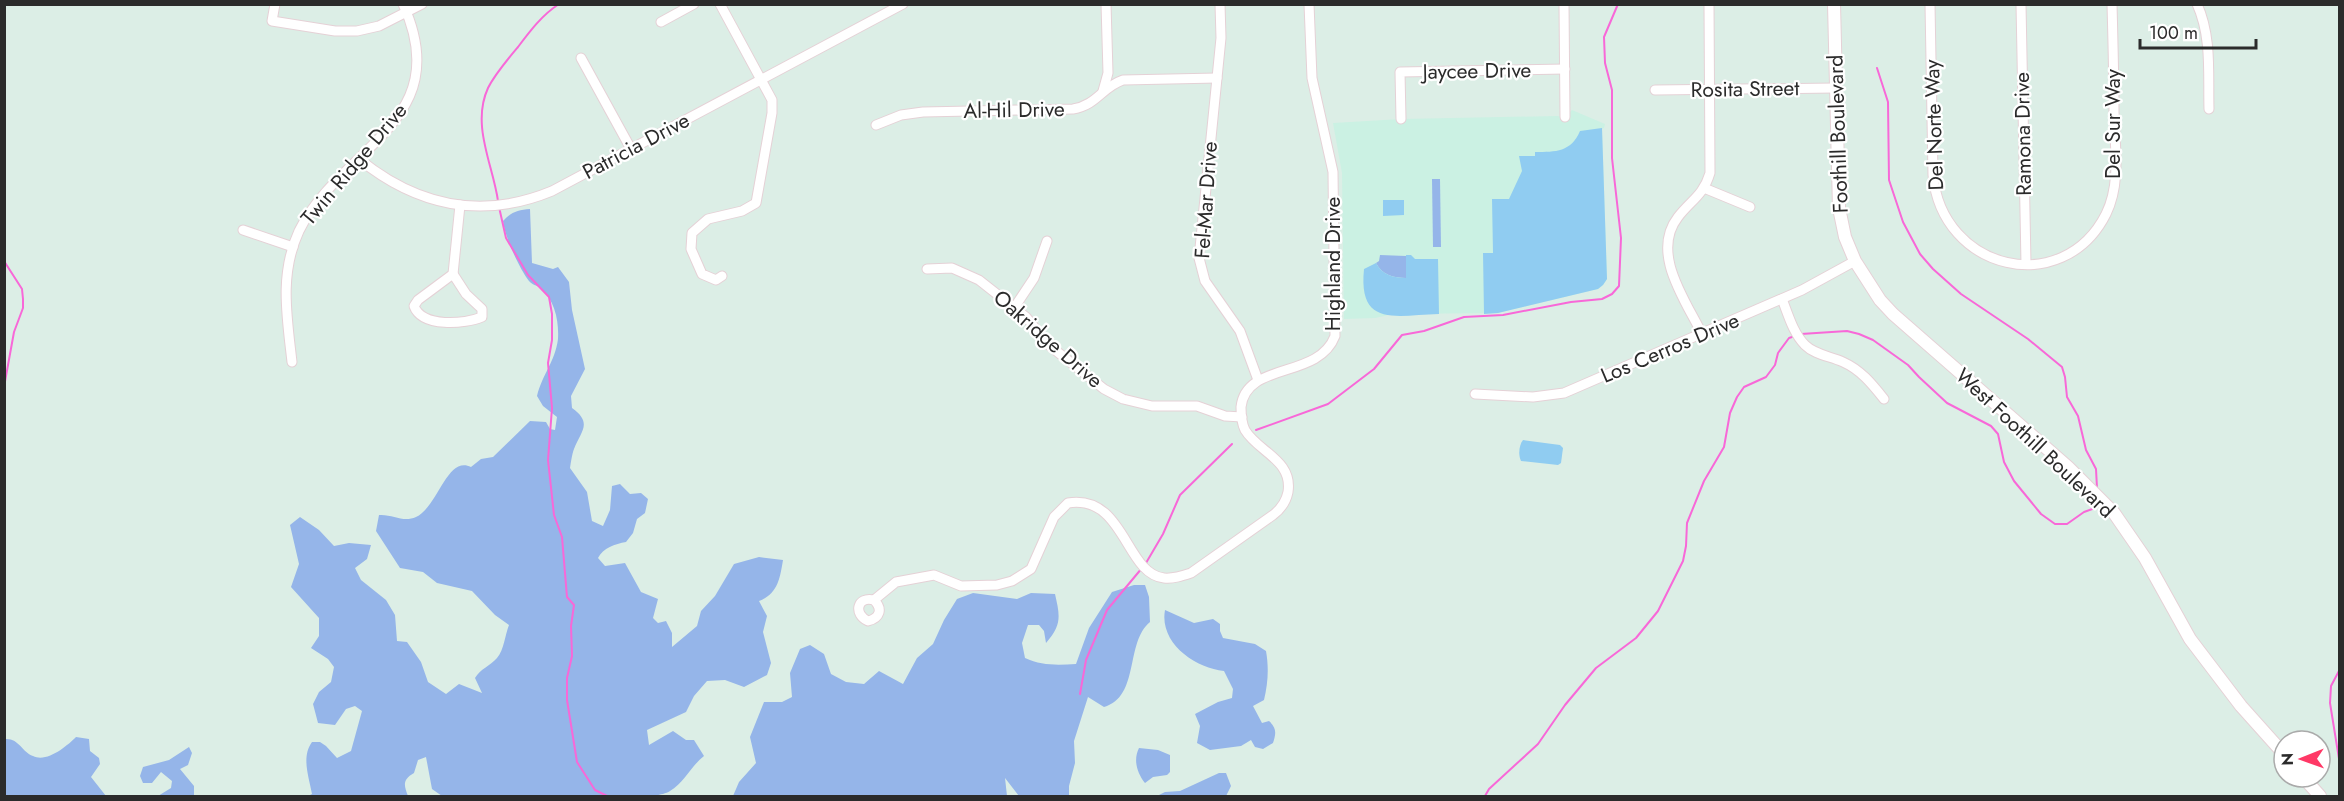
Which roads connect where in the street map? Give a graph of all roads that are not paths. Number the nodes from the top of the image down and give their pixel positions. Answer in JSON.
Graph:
{"nodes":[{"id":1,"x":275,"y":4,"type":"edge"},
{"id":2,"x":422,"y":4,"type":"edge"},
{"id":3,"x":694,"y":4,"type":"edge"},
{"id":4,"x":720,"y":4,"type":"edge"},
{"id":5,"x":903,"y":4,"type":"edge"},
{"id":6,"x":1106,"y":4,"type":"edge"},
{"id":7,"x":1220,"y":4,"type":"edge"},
{"id":8,"x":1309,"y":4,"type":"edge"},
{"id":9,"x":1564,"y":4,"type":"edge"},
{"id":10,"x":1709,"y":4,"type":"edge"},
{"id":11,"x":1834,"y":4,"type":"edge"},
{"id":12,"x":1930,"y":4,"type":"edge"},
{"id":13,"x":2021,"y":4,"type":"edge"},
{"id":14,"x":2112,"y":4,"type":"edge"},
{"id":15,"x":2197,"y":4,"type":"edge"},
{"id":16,"x":405,"y":8,"type":"edge"},
{"id":17,"x":661,"y":22,"type":"dead end"},
{"id":18,"x":581,"y":58,"type":"dead end"},
{"id":19,"x":1565,"y":69,"type":"junction"},
{"id":20,"x":1216,"y":78,"type":"junction"},
{"id":21,"x":760,"y":81,"type":"junction"},
{"id":22,"x":1835,"y":88,"type":"junction"},
{"id":23,"x":1655,"y":90,"type":"dead end"},
{"id":24,"x":1709,"y":91,"type":"junction"},
{"id":25,"x":1101,"y":94,"type":"junction"},
{"id":26,"x":2209,"y":109,"type":"dead end"},
{"id":27,"x":1565,"y":117,"type":"dead end"},
{"id":28,"x":1401,"y":119,"type":"dead end"},
{"id":29,"x":876,"y":125,"type":"dead end"},
{"id":30,"x":631,"y":149,"type":"junction"},
{"id":31,"x":359,"y":159,"type":"junction"},
{"id":32,"x":1704,"y":188,"type":"junction"},
{"id":33,"x":460,"y":205,"type":"junction"},
{"id":34,"x":1750,"y":207,"type":"dead end"},
{"id":35,"x":243,"y":230,"type":"dead end"},
{"id":36,"x":1047,"y":241,"type":"dead end"},
{"id":37,"x":292,"y":247,"type":"junction"},
{"id":38,"x":1855,"y":261,"type":"junction"},
{"id":39,"x":2026,"y":264,"type":"junction"},
{"id":40,"x":927,"y":269,"type":"dead end"},
{"id":41,"x":453,"y":274,"type":"junction"},
{"id":42,"x":722,"y":276,"type":"dead end"},
{"id":43,"x":1782,"y":299,"type":"junction"},
{"id":44,"x":1014,"y":308,"type":"junction"},
{"id":45,"x":1702,"y":334,"type":"junction"},
{"id":46,"x":292,"y":362,"type":"dead end"},
{"id":47,"x":1258,"y":380,"type":"junction"},
{"id":48,"x":1474,"y":394,"type":"dead end"},
{"id":49,"x":1884,"y":399,"type":"dead end"},
{"id":50,"x":1242,"y":417,"type":"junction"},
{"id":51,"x":874,"y":600,"type":"dead end"},
{"id":52,"x":2272,"y":740,"type":"edge"}],
"edges":[{"from":1,"to":16,"type":"street"},
{"from":2,"to":16,"type":"street"},
{"from":3,"to":17,"type":"street"},
{"from":4,"to":21,"type":"street"},
{"from":5,"to":21,"type":"street","name":"Patricia Drive"},
{"from":6,"to":25,"type":"street"},
{"from":7,"to":20,"type":"street","name":"Fel-Mar Drive"},
{"from":8,"to":47,"type":"street","name":"Highland Drive"},
{"from":9,"to":19,"type":"street"},
{"from":10,"to":24,"type":"street"},
{"from":11,"to":22,"type":"street","name":"Foothill Boulevard"},
{"from":12,"to":39,"type":"street","name":"Del Norte Way"},
{"from":13,"to":39,"type":"street","name":"Ramona Drive"},
{"from":14,"to":39,"type":"street","name":"Del Sur Way"},
{"from":15,"to":26,"type":"street"},
{"from":16,"to":31,"type":"street","name":"Twin Ridge Drive"},
{"from":18,"to":30,"type":"street"},
{"from":19,"to":27,"type":"street"},
{"from":19,"to":28,"type":"street","name":"Jaycee Drive"},
{"from":20,"to":25,"type":"street","name":"Al-Hil Drive"},
{"from":20,"to":47,"type":"street","name":"Fel-Mar Drive"},
{"from":21,"to":30,"type":"street","name":"Patricia Drive"},
{"from":21,"to":42,"type":"street"},
{"from":22,"to":24,"type":"street","name":"Rosita Street"},
{"from":22,"to":38,"type":"street","name":"Foothill Boulevard"},
{"from":23,"to":24,"type":"street","name":"Rosita Street"},
{"from":24,"to":32,"type":"street"},
{"from":25,"to":29,"type":"street","name":"Al-Hil Drive"},
{"from":30,"to":33,"type":"street","name":"Patricia Drive"},
{"from":31,"to":33,"type":"street","name":"Patricia Drive"},
{"from":31,"to":37,"type":"street","name":"Twin Ridge Drive"},
{"from":32,"to":34,"type":"street"},
{"from":32,"to":45,"type":"street"},
{"from":33,"to":41,"type":"street"},
{"from":35,"to":37,"type":"street"},
{"from":36,"to":44,"type":"street"},
{"from":37,"to":46,"type":"street","name":"Twin Ridge Drive"},
{"from":38,"to":43,"type":"street","name":"Los Cerros Drive"},
{"from":38,"to":52,"type":"street","name":"West Foothill Boulevard"},
{"from":40,"to":44,"type":"street","name":"Oakridge Drive"},
{"from":41,"to":41,"type":"street"},
{"from":43,"to":45,"type":"street","name":"Los Cerros Drive"},
{"from":43,"to":49,"type":"street"},
{"from":44,"to":50,"type":"street","name":"Oakridge Drive"},
{"from":45,"to":48,"type":"street","name":"Los Cerros Drive"},
{"from":47,"to":50,"type":"street"},
{"from":50,"to":51,"type":"street"}]}
